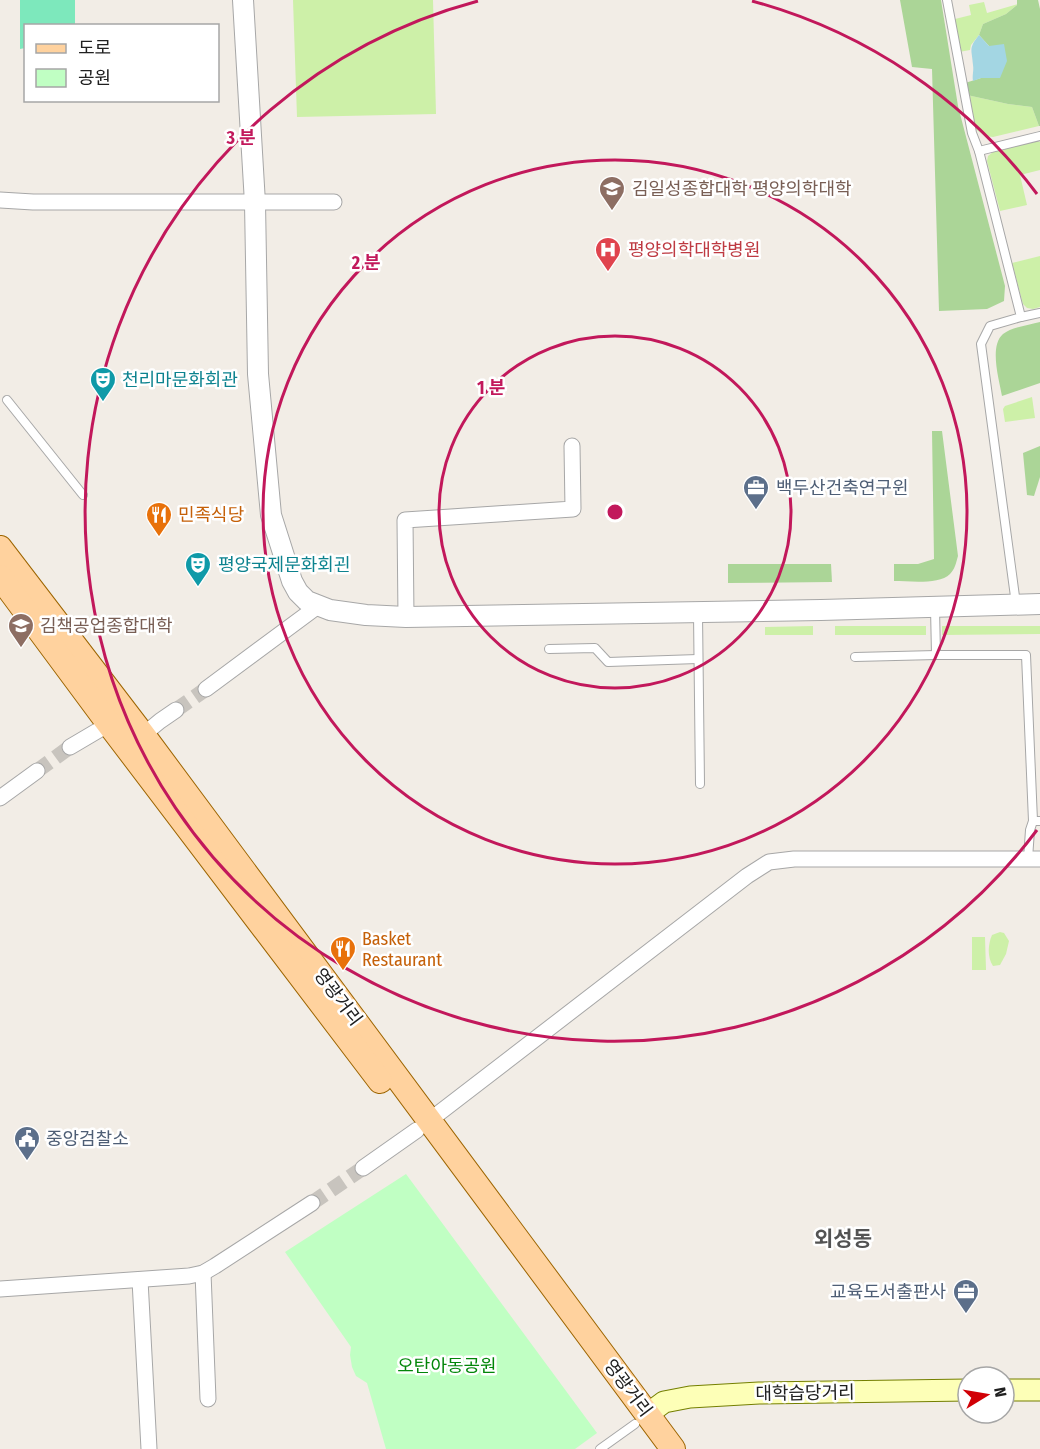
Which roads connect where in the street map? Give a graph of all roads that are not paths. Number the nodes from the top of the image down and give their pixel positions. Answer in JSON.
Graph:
{"nodes":[{"id":1,"x":243,"y":0,"type":"edge"},
{"id":2,"x":947,"y":0,"type":"edge"},
{"id":3,"x":1040,"y":135,"type":"edge"},
{"id":4,"x":979,"y":151,"type":"junction"},
{"id":5,"x":0,"y":200,"type":"edge"},
{"id":6,"x":334,"y":202,"type":"dead end"},
{"id":7,"x":255,"y":203,"type":"junction"},
{"id":8,"x":1040,"y":312,"type":"edge"},
{"id":9,"x":1021,"y":317,"type":"junction"},
{"id":10,"x":7,"y":400,"type":"dead end"},
{"id":11,"x":572,"y":446,"type":"dead end"},
{"id":12,"x":83,"y":495,"type":"dead end"},
{"id":13,"x":0,"y":548,"type":"edge"},
{"id":14,"x":0,"y":577,"type":"edge"},
{"id":15,"x":1016,"y":604,"type":"junction"},
{"id":16,"x":1040,"y":604,"type":"edge"},
{"id":17,"x":318,"y":606,"type":"junction"},
{"id":18,"x":935,"y":607,"type":"junction"},
{"id":19,"x":698,"y":612,"type":"junction"},
{"id":20,"x":406,"y":617,"type":"junction"},
{"id":21,"x":549,"y":650,"type":"dead end"},
{"id":22,"x":936,"y":655,"type":"junction"},
{"id":23,"x":855,"y":657,"type":"dead end"},
{"id":24,"x":698,"y":659,"type":"junction"},
{"id":25,"x":206,"y":689,"type":"tunnel mouth"},
{"id":26,"x":176,"y":710,"type":"tunnel mouth"},
{"id":27,"x":109,"y":724,"type":"junction"},
{"id":28,"x":143,"y":735,"type":"junction"},
{"id":29,"x":70,"y":747,"type":"tunnel mouth"},
{"id":30,"x":38,"y":771,"type":"tunnel mouth"},
{"id":31,"x":700,"y":784,"type":"dead end"},
{"id":32,"x":0,"y":798,"type":"edge"},
{"id":33,"x":1037,"y":821,"type":"edge"},
{"id":34,"x":1034,"y":859,"type":"edge"},
{"id":35,"x":423,"y":1125,"type":"junction"},
{"id":36,"x":363,"y":1168,"type":"tunnel mouth"},
{"id":37,"x":312,"y":1203,"type":"tunnel mouth"},
{"id":38,"x":202,"y":1272,"type":"junction"},
{"id":39,"x":140,"y":1280,"type":"junction"},
{"id":40,"x":0,"y":1289,"type":"edge"},
{"id":41,"x":956,"y":1390,"type":"edge"},
{"id":42,"x":1016,"y":1390,"type":"edge"},
{"id":43,"x":1040,"y":1390,"type":"edge"},
{"id":44,"x":208,"y":1399,"type":"dead end"},
{"id":45,"x":641,"y":1419,"type":"junction"},
{"id":46,"x":149,"y":1449,"type":"edge"},
{"id":47,"x":600,"y":1449,"type":"edge"},
{"id":48,"x":653,"y":1449,"type":"edge"},
{"id":49,"x":673,"y":1449,"type":"edge"}],
"edges":[{"from":1,"to":7,"type":"street"},
{"from":2,"to":4,"type":"lane"},
{"from":3,"to":4,"type":"lane"},
{"from":4,"to":9,"type":"lane"},
{"from":5,"to":7,"type":"street"},
{"from":6,"to":7,"type":"street"},
{"from":7,"to":17,"type":"street"},
{"from":8,"to":9,"type":"lane"},
{"from":9,"to":15,"type":"lane"},
{"from":10,"to":12,"type":"lane"},
{"from":11,"to":20,"type":"street"},
{"from":13,"to":28,"type":"main road","name":"영광거리"},
{"from":14,"to":27,"type":"main road","name":"영광거리"},
{"from":15,"to":16,"type":"street"},
{"from":15,"to":18,"type":"street"},
{"from":17,"to":20,"type":"street"},
{"from":17,"to":25,"type":"street"},
{"from":18,"to":19,"type":"street"},
{"from":18,"to":22,"type":"lane"},
{"from":19,"to":20,"type":"street"},
{"from":19,"to":24,"type":"lane"},
{"from":21,"to":24,"type":"lane"},
{"from":22,"to":23,"type":"lane"},
{"from":22,"to":33,"type":"lane"},
{"from":24,"to":31,"type":"lane"},
{"from":26,"to":28,"type":"street"},
{"from":27,"to":29,"type":"street"},
{"from":27,"to":35,"type":"main road","name":"영광거리"},
{"from":28,"to":35,"type":"main road","name":"영광거리"},
{"from":30,"to":32,"type":"street"},
{"from":33,"to":34,"type":"lane"},
{"from":34,"to":35,"type":"street"},
{"from":35,"to":36,"type":"street"},
{"from":35,"to":45,"type":"main road","name":"영광거리"},
{"from":37,"to":38,"type":"street"},
{"from":38,"to":39,"type":"street"},
{"from":38,"to":44,"type":"street"},
{"from":39,"to":40,"type":"street"},
{"from":39,"to":46,"type":"street"},
{"from":41,"to":45,"type":"main road","name":"대학습당거리"},
{"from":42,"to":43,"type":"main road"},
{"from":45,"to":47,"type":"lane"},
{"from":45,"to":48,"type":"main road","name":"영광거리"},
{"from":45,"to":49,"type":"main road","name":"영광거리"}]}
